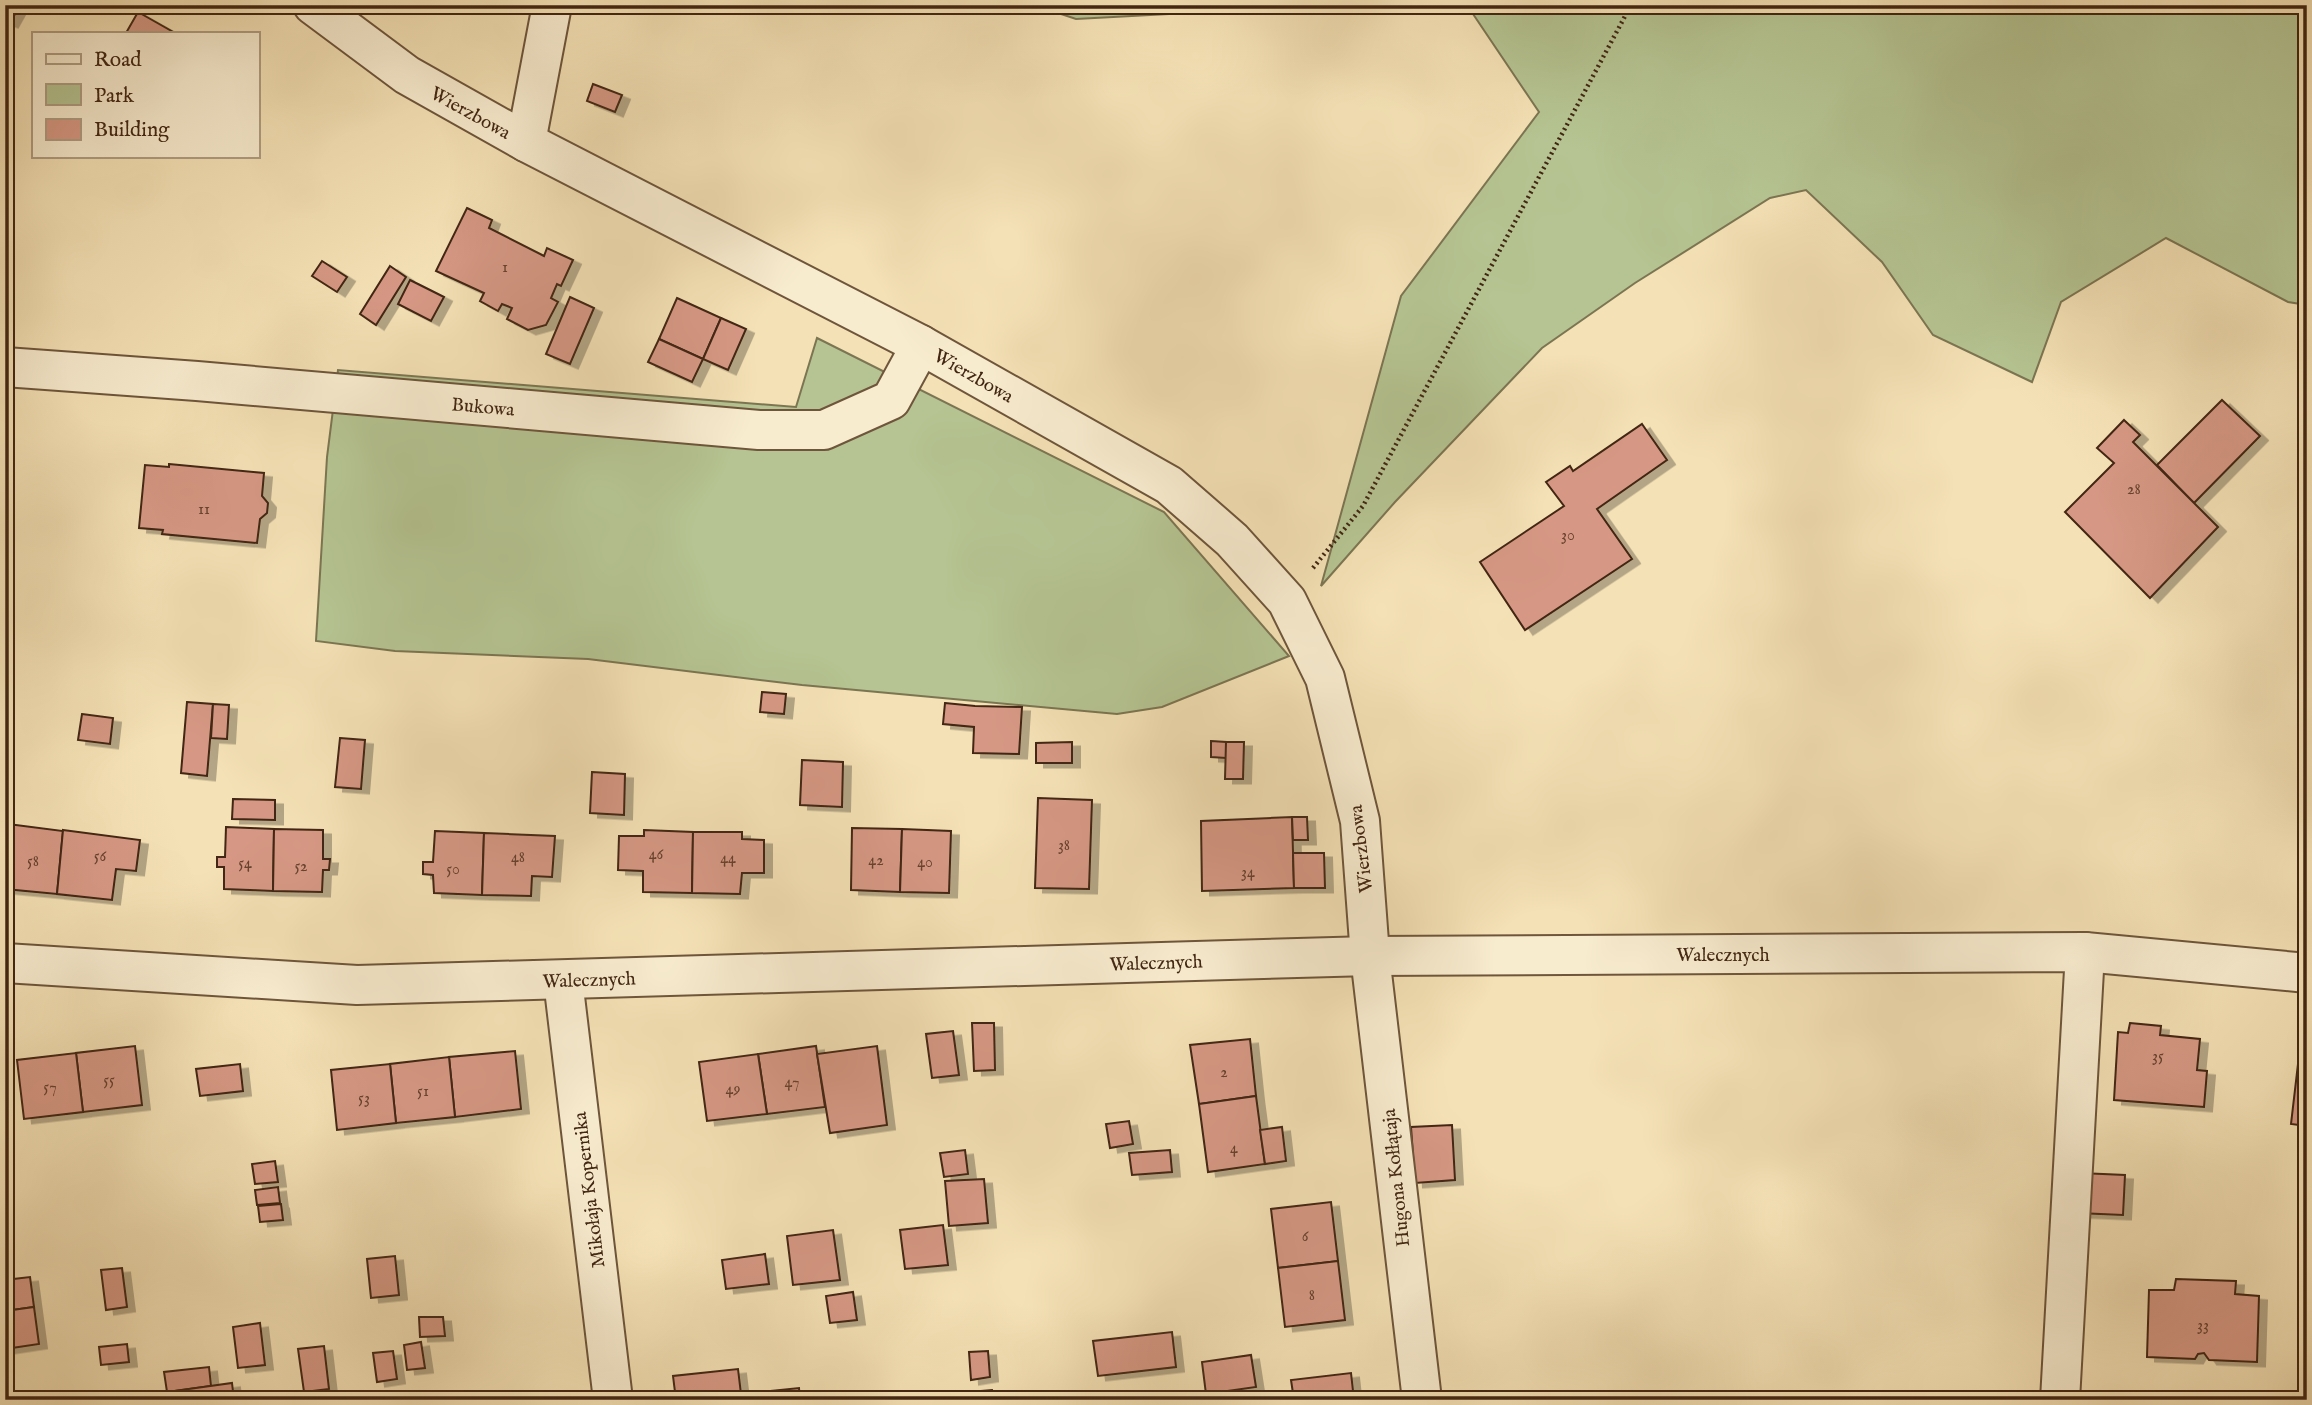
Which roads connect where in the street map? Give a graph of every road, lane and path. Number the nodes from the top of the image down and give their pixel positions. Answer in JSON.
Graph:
{"nodes":[{"id":1,"x":313,"y":5,"type":"edge"},
{"id":2,"x":552,"y":5,"type":"edge"},
{"id":3,"x":1631,"y":5,"type":"edge"},
{"id":4,"x":526,"y":142,"type":"junction"},
{"id":5,"x":921,"y":345,"type":"junction"},
{"id":6,"x":5,"y":367,"type":"edge"},
{"id":7,"x":1287,"y":601,"type":"junction"},
{"id":8,"x":2085,"y":952,"type":"junction"},
{"id":9,"x":1370,"y":956,"type":"junction"},
{"id":10,"x":5,"y":963,"type":"edge"},
{"id":11,"x":2307,"y":973,"type":"edge"},
{"id":12,"x":563,"y":980,"type":"junction"},
{"id":13,"x":613,"y":1400,"type":"edge"},
{"id":14,"x":1422,"y":1400,"type":"edge"},
{"id":15,"x":2060,"y":1400,"type":"edge"}],
"edges":[{"from":1,"to":4,"type":"street","name":"Wierzbowa"},
{"from":2,"to":4,"type":"street"},
{"from":3,"to":7,"type":"path"},
{"from":4,"to":5,"type":"street","name":"Wierzbowa"},
{"from":5,"to":6,"type":"street","name":"Bukowa"},
{"from":5,"to":7,"type":"street","name":"Wierzbowa"},
{"from":7,"to":9,"type":"street","name":"Wierzbowa"},
{"from":8,"to":9,"type":"street","name":"Walecznych"},
{"from":8,"to":11,"type":"street","name":"Walecznych"},
{"from":8,"to":15,"type":"street"},
{"from":9,"to":12,"type":"street","name":"Walecznych"},
{"from":9,"to":14,"type":"street","name":"Hugona Kołłątaja"},
{"from":10,"to":12,"type":"street","name":"Walecznych"},
{"from":12,"to":13,"type":"street","name":"Mikołaja Kopernika"}]}
